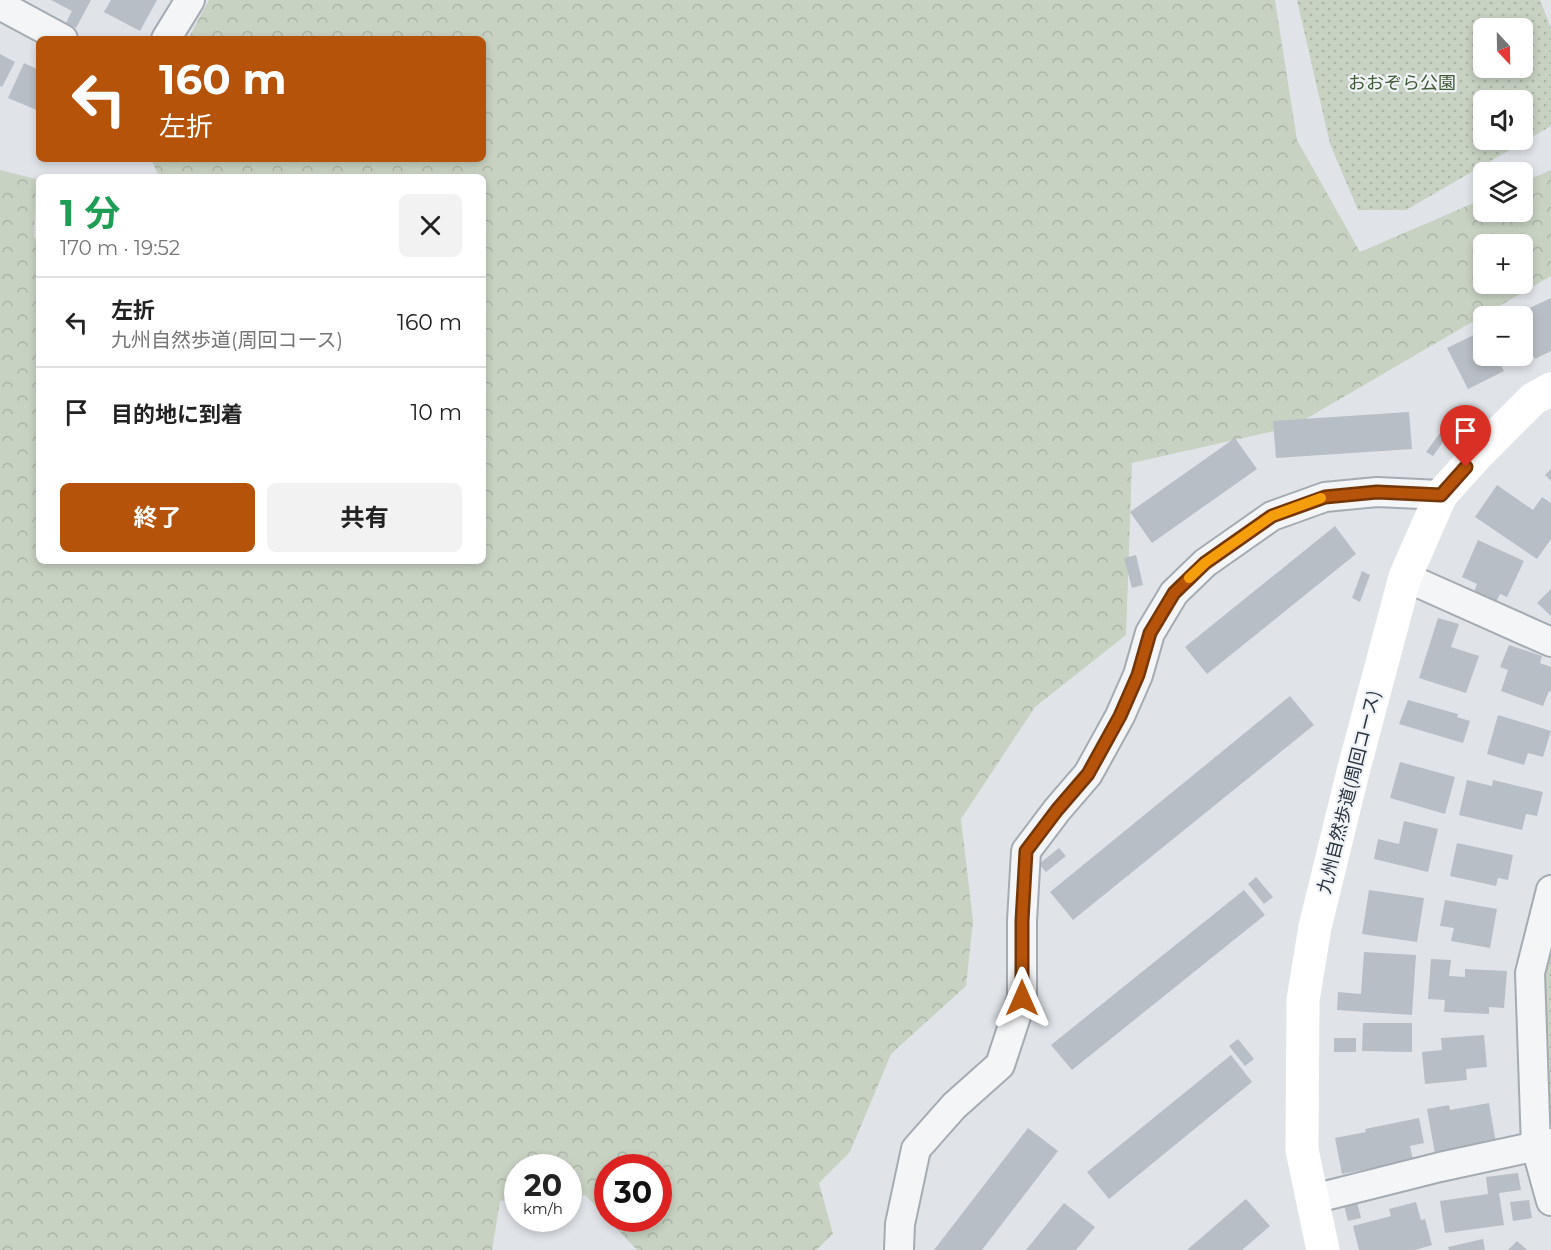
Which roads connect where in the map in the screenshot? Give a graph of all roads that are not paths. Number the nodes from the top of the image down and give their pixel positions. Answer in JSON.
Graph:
{"nodes":[{"id":1,"x":189,"y":0,"type":"edge"},
{"id":2,"x":0,"y":5,"type":"edge"},
{"id":3,"x":57,"y":36,"type":"edge"},
{"id":4,"x":168,"y":36,"type":"edge"},
{"id":5,"x":1551,"y":389,"type":"edge"},
{"id":6,"x":1441,"y":495,"type":"junction"},
{"id":7,"x":1405,"y":577,"type":"junction"},
{"id":8,"x":1551,"y":642,"type":"edge"},
{"id":9,"x":1551,"y":890,"type":"edge"},
{"id":10,"x":1544,"y":1145,"type":"edge"},
{"id":11,"x":1313,"y":1198,"type":"junction"},
{"id":12,"x":1551,"y":1201,"type":"edge"},
{"id":13,"x":1317,"y":1247,"type":"edge"},
{"id":14,"x":899,"y":1250,"type":"edge"}],
"edges":[{"from":1,"to":4,"type":"street"},
{"from":2,"to":3,"type":"street"},
{"from":5,"to":6,"type":"street","name":"九州自然歩道(周回コース)"},
{"from":6,"to":7,"type":"street","name":"九州自然歩道(周回コース)"},
{"from":6,"to":14,"type":"street"},
{"from":7,"to":8,"type":"street"},
{"from":7,"to":11,"type":"street","name":"九州自然歩道(周回コース)"},
{"from":9,"to":10,"type":"street"},
{"from":10,"to":11,"type":"street"},
{"from":10,"to":12,"type":"street"},
{"from":11,"to":13,"type":"street","name":"九州自然歩道(周回コース)"}]}
